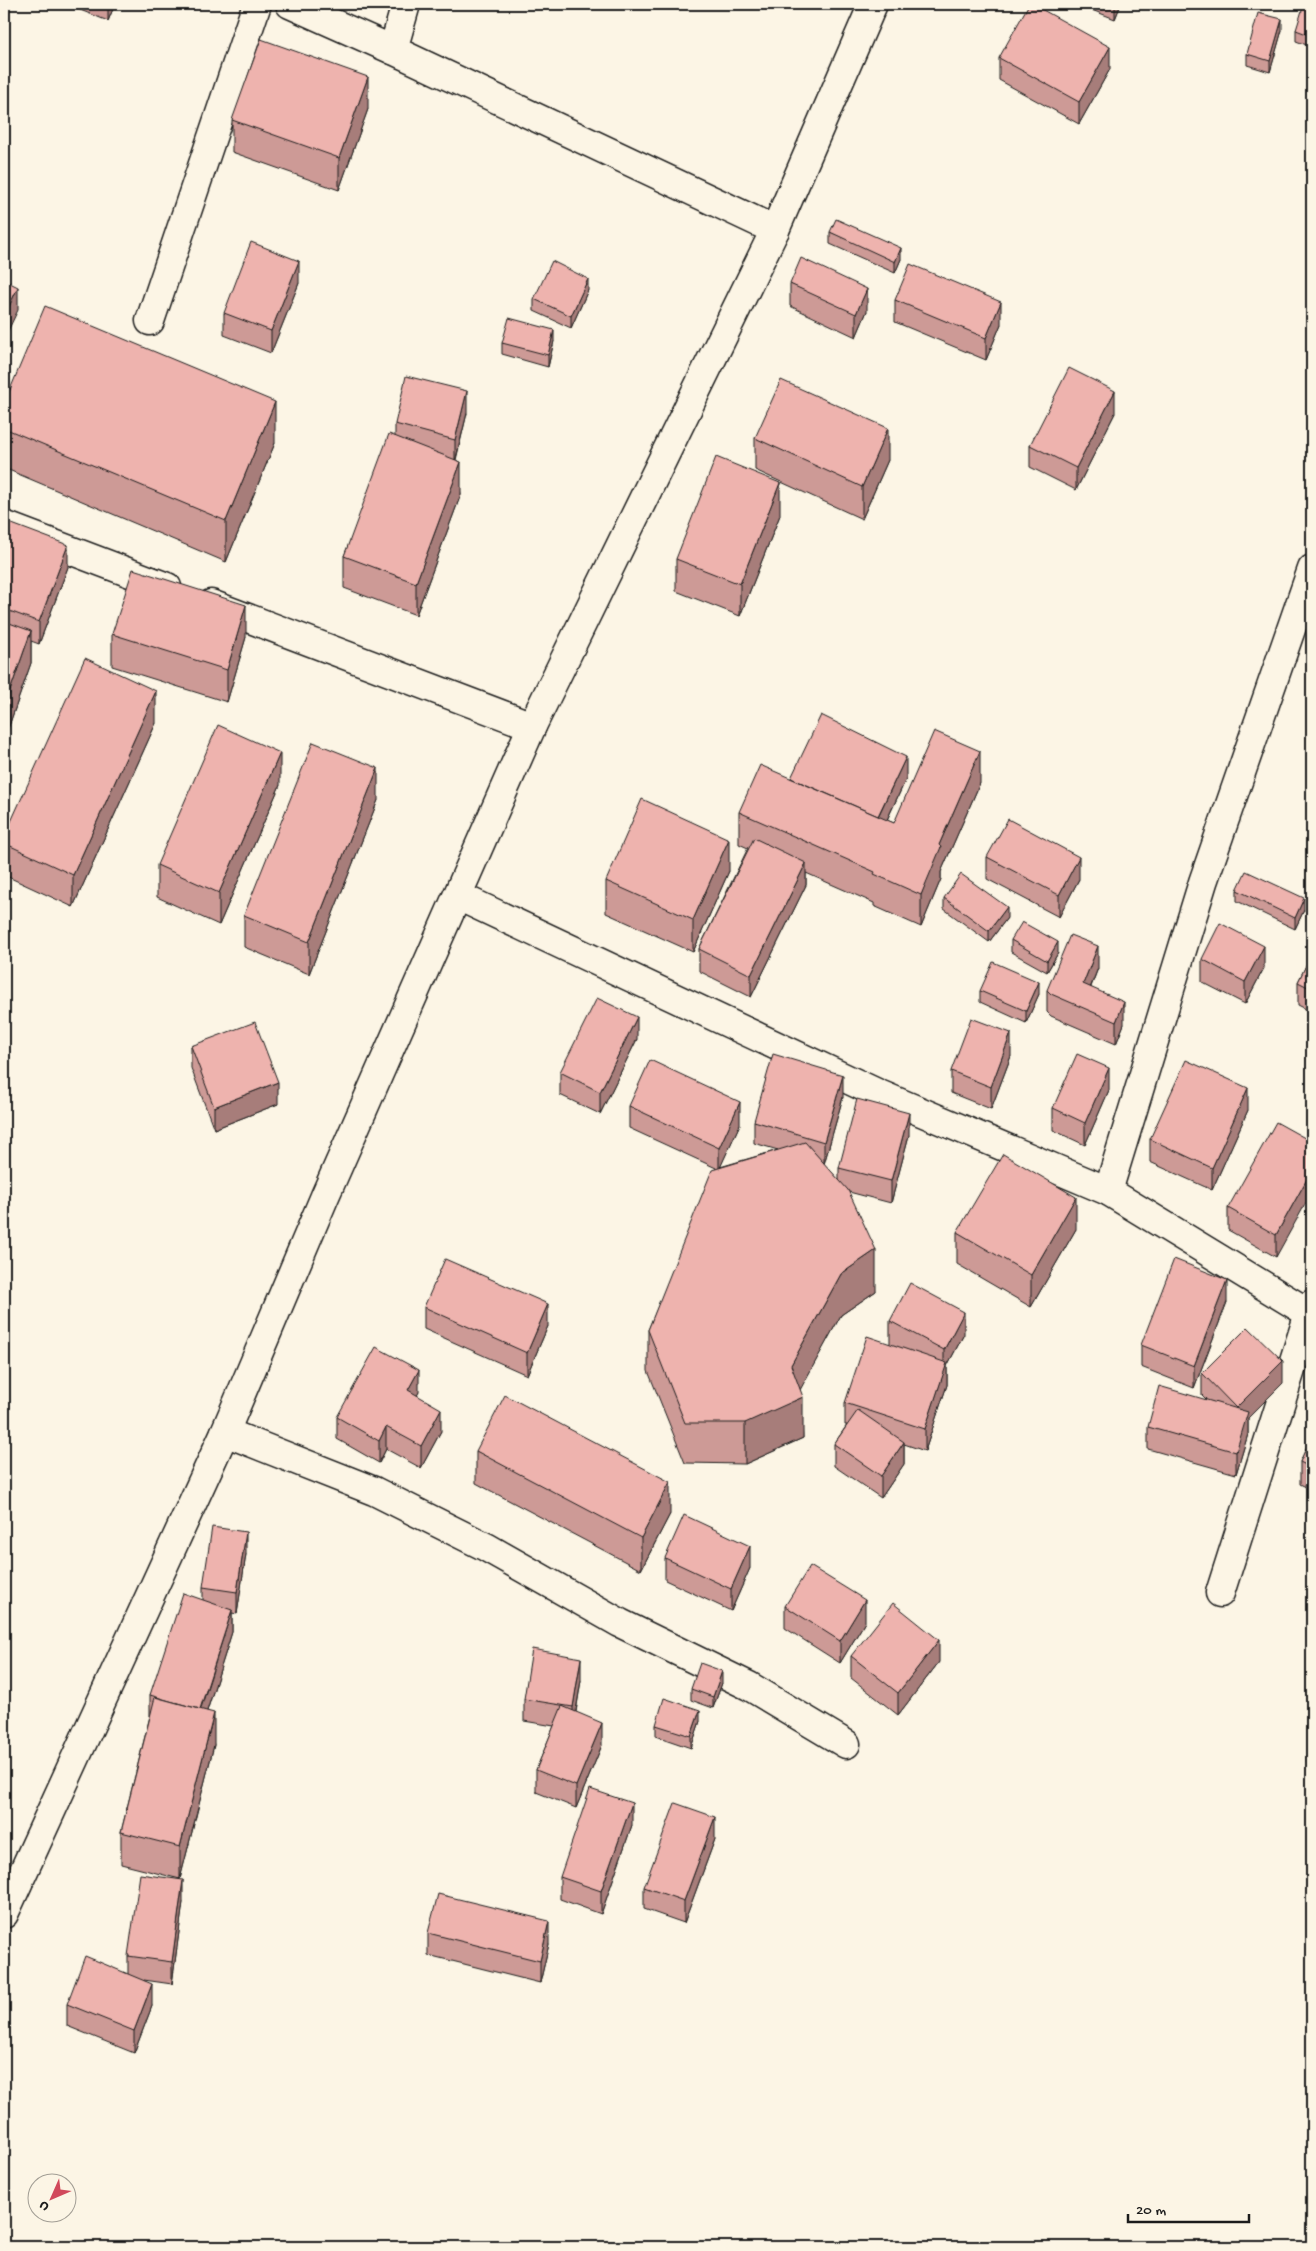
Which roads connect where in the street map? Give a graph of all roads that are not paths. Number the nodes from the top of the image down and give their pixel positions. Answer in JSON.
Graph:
{"nodes":[{"id":1,"x":258,"y":4,"type":"edge"},
{"id":2,"x":290,"y":4,"type":"edge"},
{"id":3,"x":406,"y":4,"type":"edge"},
{"id":4,"x":873,"y":4,"type":"edge"},
{"id":5,"x":393,"y":50,"type":"junction"},
{"id":6,"x":775,"y":230,"type":"junction"},
{"id":7,"x":150,"y":321,"type":"dead end"},
{"id":8,"x":4,"y":525,"type":"edge"},
{"id":9,"x":1312,"y":569,"type":"edge"},
{"id":10,"x":532,"y":726,"type":"junction"},
{"id":11,"x":458,"y":896,"type":"junction"},
{"id":12,"x":1108,"y":1191,"type":"junction"},
{"id":13,"x":1311,"y":1311,"type":"edge"},
{"id":14,"x":225,"y":1432,"type":"junction"},
{"id":15,"x":1220,"y":1593,"type":"dead end"},
{"id":16,"x":846,"y":1744,"type":"dead end"},
{"id":17,"x":4,"y":1914,"type":"edge"}],
"edges":[{"from":1,"to":7,"type":"street"},
{"from":2,"to":5,"type":"street"},
{"from":3,"to":5,"type":"street"},
{"from":4,"to":6,"type":"street"},
{"from":5,"to":6,"type":"street"},
{"from":6,"to":10,"type":"street"},
{"from":8,"to":10,"type":"street"},
{"from":9,"to":12,"type":"street"},
{"from":10,"to":11,"type":"street"},
{"from":11,"to":12,"type":"street"},
{"from":11,"to":14,"type":"street"},
{"from":12,"to":13,"type":"street"},
{"from":13,"to":15,"type":"street"},
{"from":14,"to":16,"type":"street"},
{"from":14,"to":17,"type":"street"}]}
